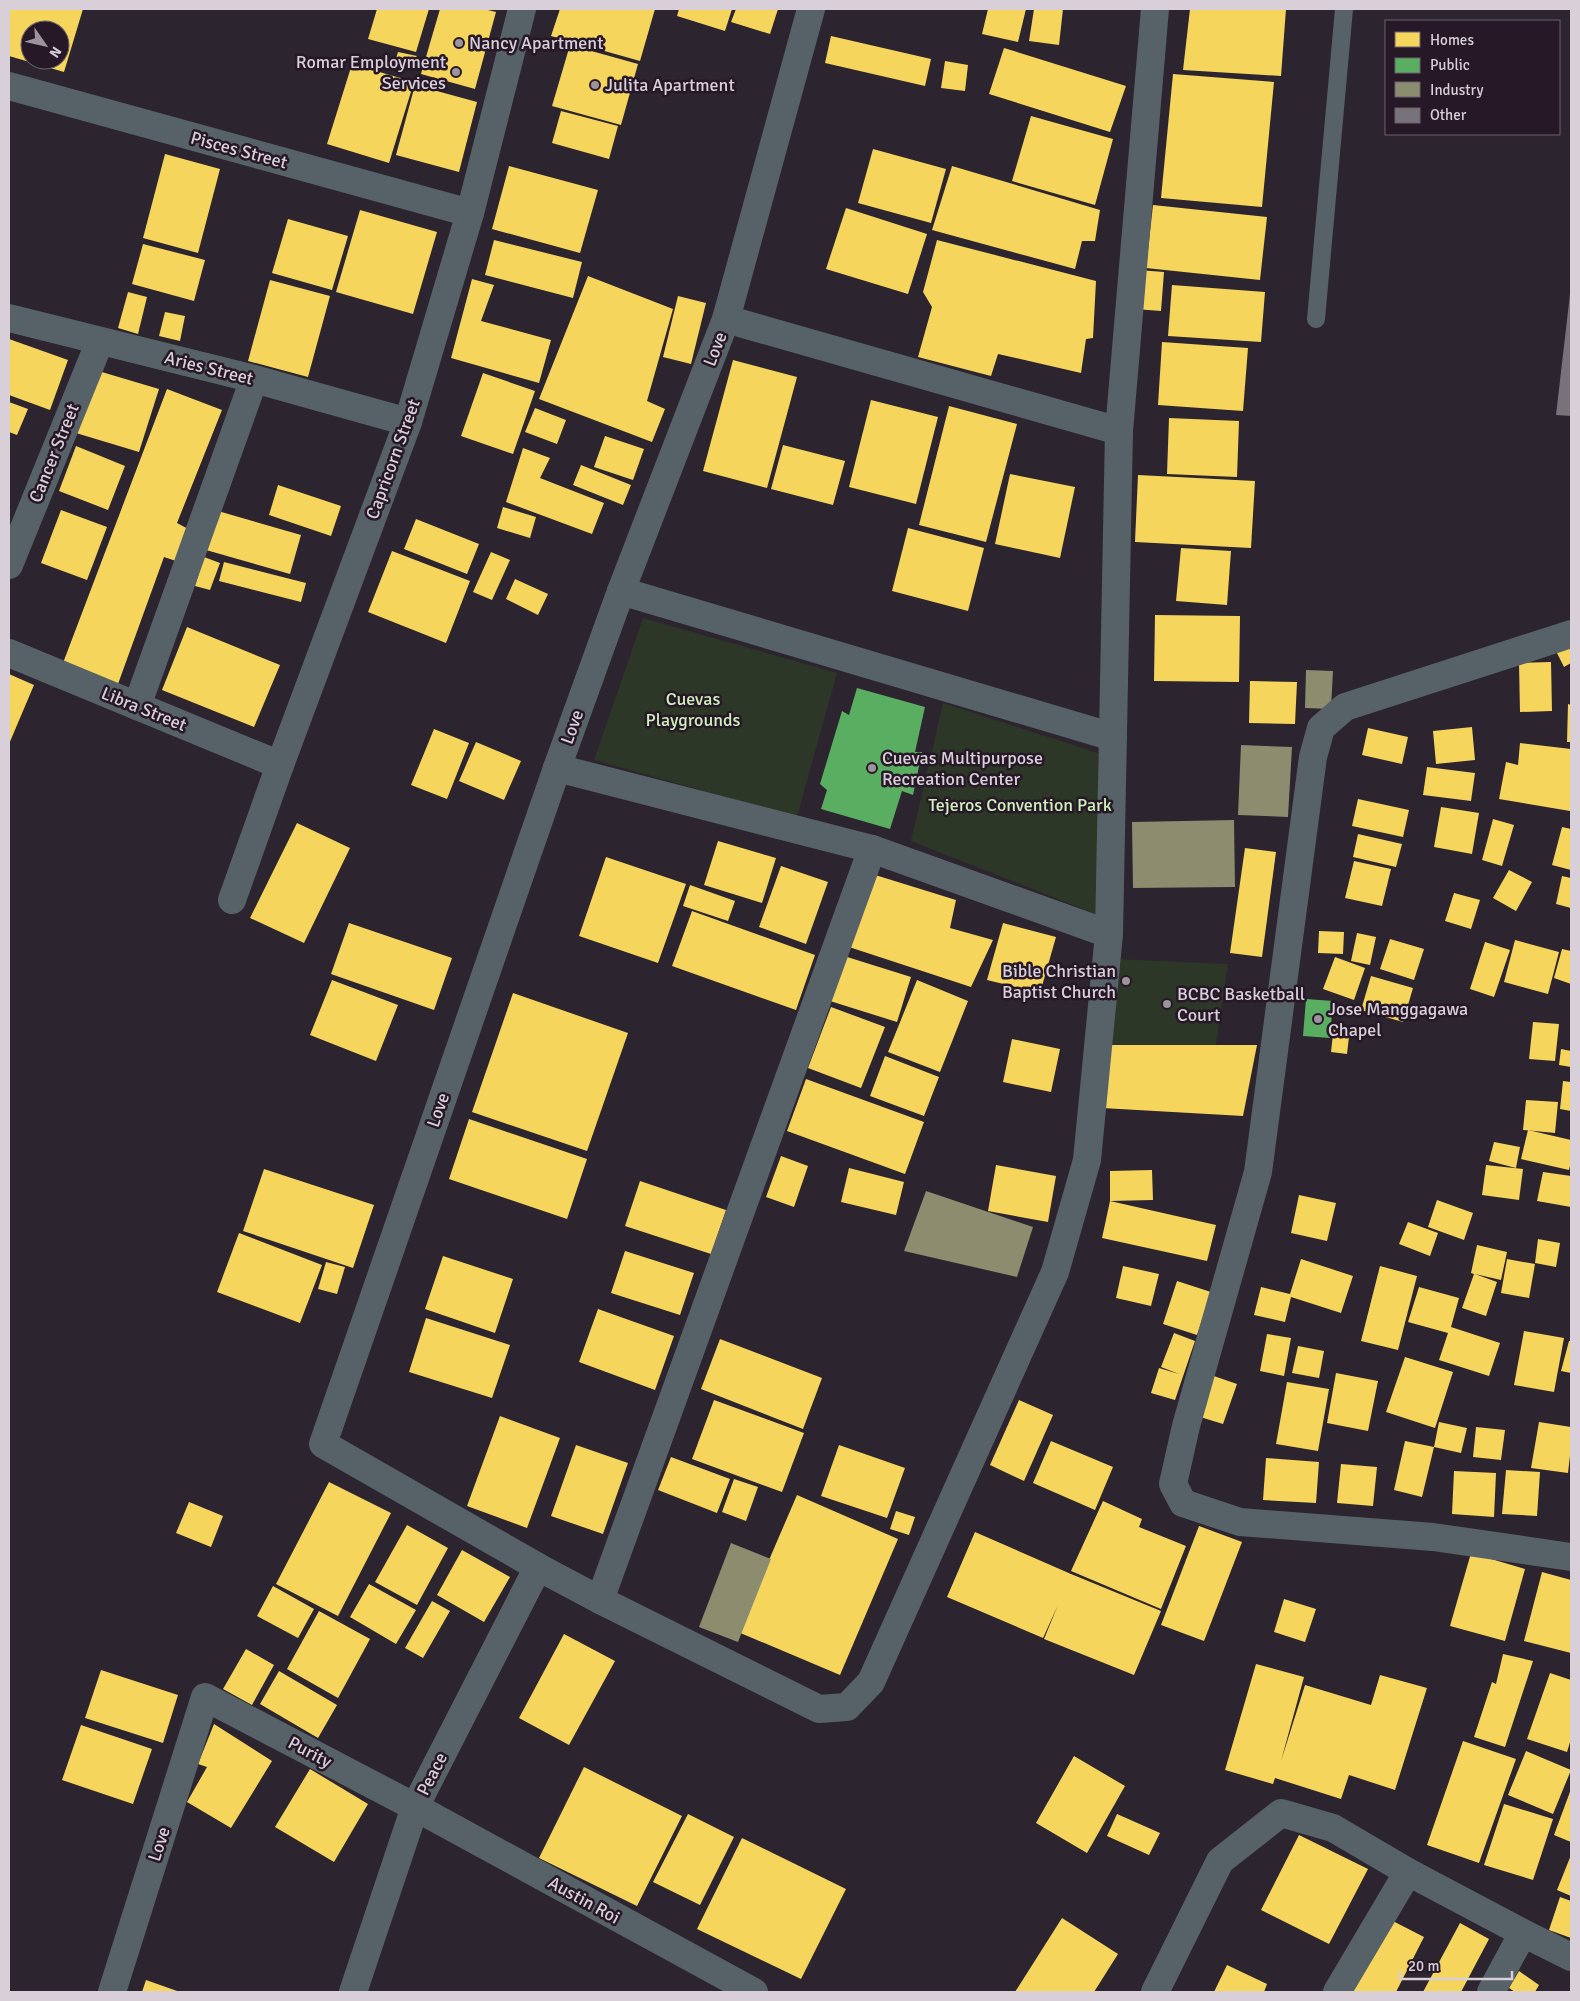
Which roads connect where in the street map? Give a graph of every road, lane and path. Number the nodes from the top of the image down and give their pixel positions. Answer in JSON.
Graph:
{"nodes":[{"id":1,"x":522,"y":9,"type":"edge"},
{"id":2,"x":811,"y":9,"type":"edge"},
{"id":3,"x":1155,"y":9,"type":"edge"},
{"id":4,"x":1344,"y":9,"type":"edge"},
{"id":5,"x":9,"y":86,"type":"edge"},
{"id":6,"x":470,"y":213,"type":"junction"},
{"id":7,"x":9,"y":318,"type":"edge"},
{"id":8,"x":726,"y":319,"type":"junction"},
{"id":9,"x":1316,"y":319,"type":"dead end"},
{"id":10,"x":100,"y":341,"type":"junction"},
{"id":11,"x":254,"y":379,"type":"junction"},
{"id":12,"x":408,"y":422,"type":"junction"},
{"id":13,"x":1119,"y":431,"type":"junction"},
{"id":14,"x":9,"y":565,"type":"edge"},
{"id":15,"x":621,"y":591,"type":"junction"},
{"id":16,"x":1571,"y":634,"type":"edge"},
{"id":17,"x":9,"y":653,"type":"edge"},
{"id":18,"x":137,"y":706,"type":"junction"},
{"id":19,"x":1113,"y":738,"type":"junction"},
{"id":20,"x":280,"y":765,"type":"junction"},
{"id":21,"x":557,"y":768,"type":"junction"},
{"id":22,"x":872,"y":849,"type":"junction"},
{"id":23,"x":232,"y":900,"type":"dead end"},
{"id":24,"x":1109,"y":934,"type":"junction"},
{"id":25,"x":1571,"y":1557,"type":"edge"},
{"id":26,"x":538,"y":1567,"type":"junction"},
{"id":27,"x":600,"y":1600,"type":"junction"},
{"id":28,"x":205,"y":1697,"type":"joint"},
{"id":29,"x":414,"y":1807,"type":"junction"},
{"id":30,"x":1408,"y":1872,"type":"junction"},
{"id":31,"x":1522,"y":1933,"type":"junction"},
{"id":32,"x":1571,"y":1956,"type":"edge"},
{"id":33,"x":112,"y":1992,"type":"edge"},
{"id":34,"x":353,"y":1992,"type":"edge"},
{"id":35,"x":754,"y":1992,"type":"edge"},
{"id":36,"x":1155,"y":1992,"type":"edge"},
{"id":37,"x":1337,"y":1992,"type":"edge"},
{"id":38,"x":1492,"y":1992,"type":"edge"}],
"edges":[{"from":1,"to":6,"type":"street","name":"Capricorn Street"},
{"from":2,"to":8,"type":"street","name":"Love"},
{"from":3,"to":13,"type":"street"},
{"from":4,"to":9,"type":"lane"},
{"from":5,"to":6,"type":"street","name":"Pisces Street"},
{"from":6,"to":12,"type":"street","name":"Capricorn Street"},
{"from":7,"to":10,"type":"street","name":"Aries Street"},
{"from":8,"to":13,"type":"street"},
{"from":8,"to":15,"type":"street","name":"Love"},
{"from":10,"to":11,"type":"street","name":"Aries Street"},
{"from":10,"to":14,"type":"street","name":"Cancer Street"},
{"from":11,"to":12,"type":"street","name":"Aries Street"},
{"from":11,"to":18,"type":"street"},
{"from":12,"to":20,"type":"street","name":"Capricorn Street"},
{"from":13,"to":19,"type":"street"},
{"from":15,"to":19,"type":"street"},
{"from":15,"to":21,"type":"street","name":"Love"},
{"from":16,"to":25,"type":"street"},
{"from":17,"to":18,"type":"street","name":"Libra Street"},
{"from":18,"to":20,"type":"street","name":"Libra Street"},
{"from":19,"to":24,"type":"street"},
{"from":20,"to":23,"type":"street","name":"Capricorn Street"},
{"from":21,"to":22,"type":"street"},
{"from":21,"to":26,"type":"street","name":"Love"},
{"from":22,"to":24,"type":"street"},
{"from":22,"to":27,"type":"street"},
{"from":24,"to":27,"type":"street"},
{"from":26,"to":27,"type":"street"},
{"from":26,"to":29,"type":"street","name":"Peace"},
{"from":28,"to":29,"type":"street","name":"Purity"},
{"from":28,"to":33,"type":"street","name":"Love"},
{"from":29,"to":34,"type":"street","name":"Peace"},
{"from":29,"to":35,"type":"street","name":"Austin Roi"},
{"from":30,"to":31,"type":"street"},
{"from":30,"to":36,"type":"street"},
{"from":30,"to":37,"type":"street"},
{"from":31,"to":32,"type":"street"},
{"from":31,"to":38,"type":"street"}]}
